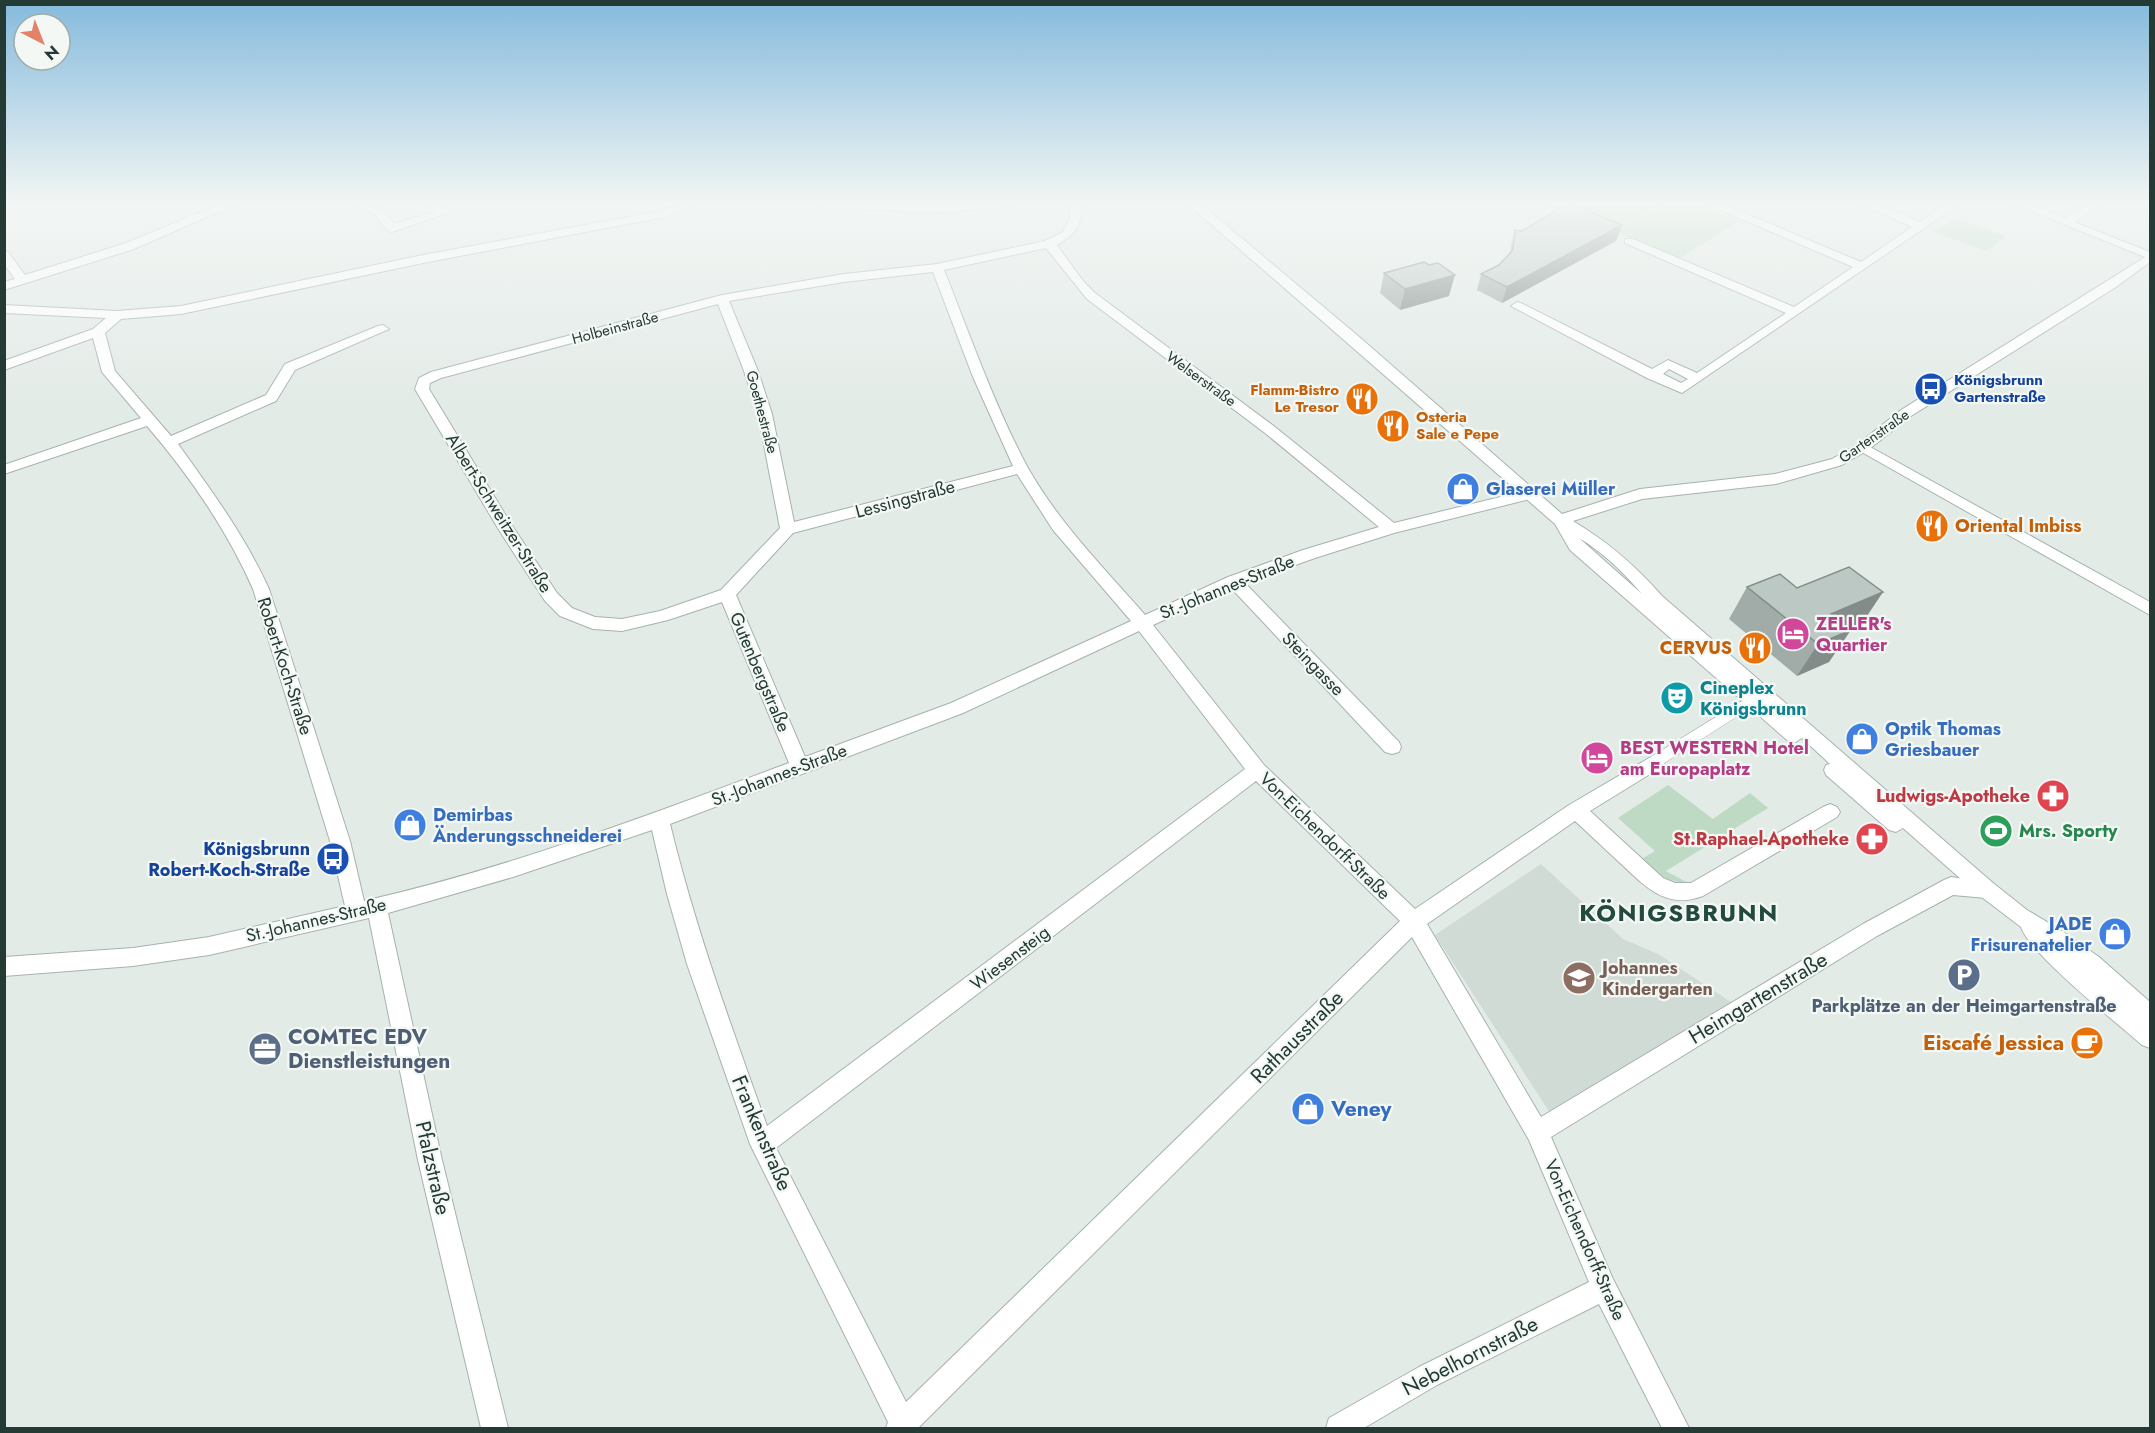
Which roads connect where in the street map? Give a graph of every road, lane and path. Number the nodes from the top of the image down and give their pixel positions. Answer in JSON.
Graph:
{"nodes":[{"id":1,"x":16,"y":272,"type":"edge"},
{"id":2,"x":48,"y":272,"type":"edge"},
{"id":3,"x":368,"y":272,"type":"edge"},
{"id":4,"x":904,"y":272,"type":"edge"},
{"id":5,"x":939,"y":272,"type":"edge"},
{"id":6,"x":1070,"y":272,"type":"edge"},
{"id":7,"x":1274,"y":272,"type":"edge"},
{"id":8,"x":1701,"y":272,"type":"edge"},
{"id":9,"x":1852,"y":272,"type":"edge"},
{"id":10,"x":2129,"y":272,"type":"edge"},
{"id":11,"x":22,"y":280,"type":"junction"},
{"id":12,"x":4,"y":286,"type":"edge"},
{"id":13,"x":722,"y":299,"type":"junction"},
{"id":14,"x":1517,"y":306,"type":"dead end"},
{"id":15,"x":4,"y":309,"type":"edge"},
{"id":16,"x":1795,"y":312,"type":"junction"},
{"id":17,"x":117,"y":315,"type":"junction"},
{"id":18,"x":383,"y":329,"type":"dead end"},
{"id":19,"x":98,"y":332,"type":"junction"},
{"id":20,"x":4,"y":366,"type":"edge"},
{"id":21,"x":422,"y":389,"type":"joint"},
{"id":22,"x":150,"y":420,"type":"junction"},
{"id":23,"x":169,"y":442,"type":"junction"},
{"id":24,"x":1863,"y":447,"type":"junction"},
{"id":25,"x":1021,"y":468,"type":"junction"},
{"id":26,"x":4,"y":470,"type":"edge"},
{"id":27,"x":1529,"y":495,"type":"junction"},
{"id":28,"x":1560,"y":520,"type":"junction"},
{"id":29,"x":788,"y":529,"type":"junction"},
{"id":30,"x":1391,"y":530,"type":"junction"},
{"id":31,"x":1613,"y":556,"type":"junction"},
{"id":32,"x":1596,"y":563,"type":"junction"},
{"id":33,"x":1234,"y":581,"type":"junction"},
{"id":34,"x":728,"y":594,"type":"junction"},
{"id":35,"x":2151,"y":609,"type":"edge"},
{"id":36,"x":1141,"y":622,"type":"junction"},
{"id":37,"x":1742,"y":706,"type":"dead end"},
{"id":38,"x":1392,"y":747,"type":"dead end"},
{"id":39,"x":1656,"y":761,"type":"joint"},
{"id":40,"x":800,"y":767,"type":"junction"},
{"id":41,"x":1257,"y":770,"type":"junction"},
{"id":42,"x":1576,"y":810,"type":"junction"},
{"id":43,"x":1830,"y":812,"type":"dead end"},
{"id":44,"x":659,"y":820,"type":"junction"},
{"id":45,"x":1986,"y":889,"type":"junction"},
{"id":46,"x":367,"y":909,"type":"junction"},
{"id":47,"x":2020,"y":916,"type":"junction"},
{"id":48,"x":1414,"y":921,"type":"junction"},
{"id":49,"x":4,"y":967,"type":"edge"},
{"id":50,"x":2151,"y":1015,"type":"edge"},
{"id":51,"x":2151,"y":1038,"type":"edge"},
{"id":52,"x":1537,"y":1132,"type":"junction"},
{"id":53,"x":762,"y":1144,"type":"junction"},
{"id":54,"x":1604,"y":1288,"type":"junction"},
{"id":55,"x":902,"y":1427,"type":"edge"},
{"id":56,"x":495,"y":1428,"type":"edge"},
{"id":57,"x":1339,"y":1428,"type":"edge"},
{"id":58,"x":1676,"y":1428,"type":"edge"}],
"edges":[{"from":1,"to":11,"type":"street"},
{"from":2,"to":11,"type":"street"},
{"from":3,"to":17,"type":"street"},
{"from":4,"to":13,"type":"street","name":"Holbeinstraße"},
{"from":5,"to":25,"type":"street","name":"Von-Eichendorff-Straße"},
{"from":6,"to":30,"type":"street","name":"Welserstraße"},
{"from":7,"to":27,"type":"street"},
{"from":8,"to":16,"type":"street"},
{"from":9,"to":16,"type":"street"},
{"from":10,"to":24,"type":"street","name":"Gartenstraße"},
{"from":11,"to":12,"type":"street"},
{"from":13,"to":21,"type":"street","name":"Holbeinstraße"},
{"from":13,"to":29,"type":"street","name":"Goethestraße"},
{"from":14,"to":16,"type":"street"},
{"from":15,"to":17,"type":"street"},
{"from":17,"to":19,"type":"street"},
{"from":18,"to":23,"type":"street"},
{"from":19,"to":20,"type":"street"},
{"from":19,"to":22,"type":"street","name":"Robert-Koch-Straße"},
{"from":21,"to":34,"type":"street","name":"Albert-Schweitzer-Straße"},
{"from":22,"to":23,"type":"street","name":"Robert-Koch-Straße"},
{"from":22,"to":26,"type":"street"},
{"from":23,"to":46,"type":"street","name":"Robert-Koch-Straße"},
{"from":24,"to":28,"type":"street","name":"Gartenstraße"},
{"from":24,"to":35,"type":"street"},
{"from":25,"to":29,"type":"street","name":"Lessingstraße"},
{"from":25,"to":36,"type":"street","name":"Von-Eichendorff-Straße"},
{"from":27,"to":28,"type":"street"},
{"from":27,"to":30,"type":"street","name":"St.-Johannes-Straße"},
{"from":28,"to":31,"type":"street"},
{"from":28,"to":32,"type":"street"},
{"from":29,"to":34,"type":"street","name":"Gutenbergstraße"},
{"from":30,"to":33,"type":"street","name":"St.-Johannes-Straße"},
{"from":31,"to":32,"type":"street"},
{"from":31,"to":45,"type":"street"},
{"from":32,"to":45,"type":"street"},
{"from":33,"to":36,"type":"street","name":"St.-Johannes-Straße"},
{"from":33,"to":38,"type":"street","name":"Steingasse"},
{"from":34,"to":40,"type":"street","name":"Gutenbergstraße"},
{"from":36,"to":40,"type":"street","name":"St.-Johannes-Straße"},
{"from":36,"to":41,"type":"street","name":"Von-Eichendorff-Straße"},
{"from":37,"to":39,"type":"street","name":"Rathausstraße"},
{"from":39,"to":42,"type":"street","name":"Rathausstraße"},
{"from":40,"to":44,"type":"street","name":"St.-Johannes-Straße"},
{"from":41,"to":48,"type":"street","name":"Von-Eichendorff-Straße"},
{"from":41,"to":53,"type":"street","name":"Wiesensteig"},
{"from":42,"to":43,"type":"street"},
{"from":42,"to":48,"type":"street","name":"Rathausstraße"},
{"from":44,"to":46,"type":"street","name":"St.-Johannes-Straße"},
{"from":44,"to":53,"type":"street","name":"Frankenstraße"},
{"from":45,"to":47,"type":"street"},
{"from":45,"to":52,"type":"street","name":"Heimgartenstraße"},
{"from":46,"to":49,"type":"street","name":"St.-Johannes-Straße"},
{"from":46,"to":56,"type":"street","name":"Pfalzstraße"},
{"from":47,"to":50,"type":"street"},
{"from":47,"to":51,"type":"street"},
{"from":48,"to":52,"type":"street","name":"Von-Eichendorff-Straße"},
{"from":48,"to":55,"type":"street","name":"Rathausstraße"},
{"from":52,"to":54,"type":"street","name":"Von-Eichendorff-Straße"},
{"from":53,"to":55,"type":"street","name":"Frankenstraße"},
{"from":54,"to":57,"type":"street","name":"Nebelhornstraße"},
{"from":54,"to":58,"type":"street","name":"Von-Eichendorff-Straße"}]}
